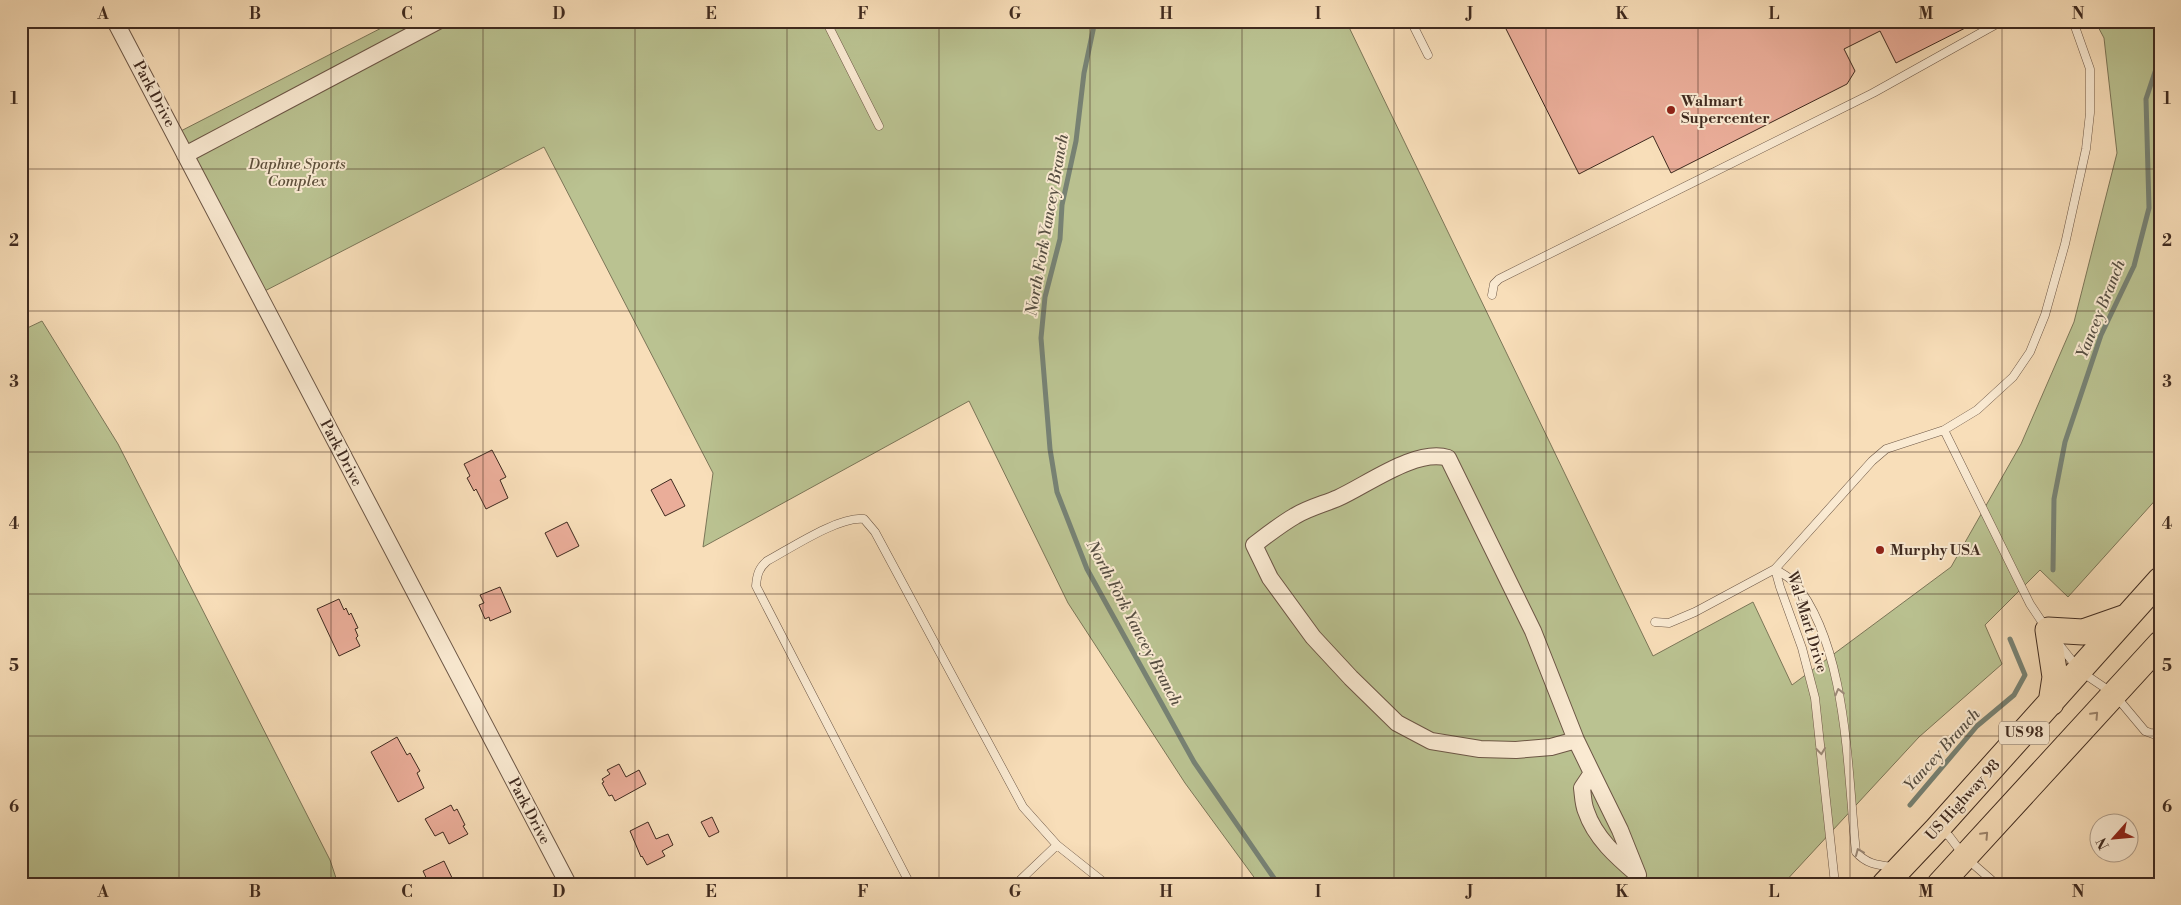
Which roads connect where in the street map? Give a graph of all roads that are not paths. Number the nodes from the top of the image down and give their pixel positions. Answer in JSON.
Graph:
{"nodes":[{"id":1,"x":115,"y":21,"type":"edge"},
{"id":2,"x":438,"y":21,"type":"edge"},
{"id":3,"x":826,"y":21,"type":"edge"},
{"id":4,"x":1411,"y":21,"type":"edge"},
{"id":5,"x":2002,"y":21,"type":"edge"},
{"id":6,"x":2073,"y":21,"type":"edge"},
{"id":7,"x":1428,"y":55,"type":"dead end"},
{"id":8,"x":879,"y":126,"type":"dead end"},
{"id":9,"x":186,"y":155,"type":"junction"},
{"id":10,"x":1492,"y":295,"type":"dead end"},
{"id":11,"x":1944,"y":430,"type":"junction"},
{"id":12,"x":1775,"y":569,"type":"junction"},
{"id":13,"x":2160,"y":580,"type":"edge"},
{"id":14,"x":2128,"y":616,"type":"junction"},
{"id":15,"x":1655,"y":622,"type":"dead end"},
{"id":16,"x":2048,"y":630,"type":"junction"},
{"id":17,"x":2155,"y":652,"type":"edge"},
{"id":18,"x":2080,"y":671,"type":"junction"},
{"id":19,"x":2114,"y":694,"type":"junction"},
{"id":20,"x":2051,"y":703,"type":"junction"},
{"id":21,"x":2160,"y":729,"type":"edge"},
{"id":22,"x":1576,"y":740,"type":"junction"},
{"id":23,"x":1592,"y":773,"type":"junction"},
{"id":24,"x":1937,"y":829,"type":"junction"},
{"id":25,"x":1057,"y":845,"type":"junction"},
{"id":26,"x":1965,"y":856,"type":"junction"},
{"id":27,"x":1893,"y":876,"type":"edge"},
{"id":28,"x":1641,"y":879,"type":"edge"},
{"id":29,"x":568,"y":884,"type":"edge"},
{"id":30,"x":910,"y":884,"type":"edge"},
{"id":31,"x":1016,"y":884,"type":"edge"},
{"id":32,"x":1106,"y":884,"type":"edge"},
{"id":33,"x":1835,"y":884,"type":"edge"},
{"id":34,"x":1940,"y":884,"type":"edge"},
{"id":35,"x":1996,"y":884,"type":"edge"}],
"edges":[{"from":1,"to":9,"type":"street","name":"Park Drive"},
{"from":2,"to":9,"type":"street"},
{"from":3,"to":8,"type":"lane"},
{"from":4,"to":7,"type":"lane"},
{"from":5,"to":10,"type":"lane"},
{"from":6,"to":11,"type":"lane"},
{"from":9,"to":29,"type":"street","name":"Park Drive"},
{"from":11,"to":12,"type":"lane"},
{"from":11,"to":16,"type":"lane"},
{"from":12,"to":15,"type":"lane"},
{"from":27,"to":12,"type":"lane","name":"Wal-Mart Drive","one_way":true},
{"from":12,"to":33,"type":"lane","name":"Wal-Mart Drive","one_way":true},
{"from":13,"to":14,"type":"main road","name":"US Highway 98","number":"US 98"},
{"from":14,"to":16,"type":"main road"},
{"from":14,"to":18,"type":"main road","name":"US Highway 98","number":"US 98"},
{"from":16,"to":18,"type":"lane"},
{"from":16,"to":20,"type":"main road"},
{"from":17,"to":19,"type":"main road","number":"US 98"},
{"from":18,"to":19,"type":"lane"},
{"from":18,"to":20,"type":"main road","name":"US Highway 98","number":"US 98"},
{"from":19,"to":21,"type":"lane"},
{"from":26,"to":19,"type":"main road","number":"US 98","one_way":true},
{"from":20,"to":24,"type":"main road","name":"US Highway 98","number":"US 98"},
{"from":22,"to":22,"type":"street"},
{"from":22,"to":23,"type":"street"},
{"from":23,"to":28,"type":"street"},
{"from":23,"to":28,"type":"street"},
{"from":24,"to":26,"type":"lane"},
{"from":24,"to":27,"type":"main road","name":"US Highway 98","number":"US 98"},
{"from":25,"to":30,"type":"lane"},
{"from":25,"to":31,"type":"lane"},
{"from":25,"to":32,"type":"lane"},
{"from":26,"to":34,"type":"main road","number":"US 98"},
{"from":26,"to":35,"type":"lane"}]}
